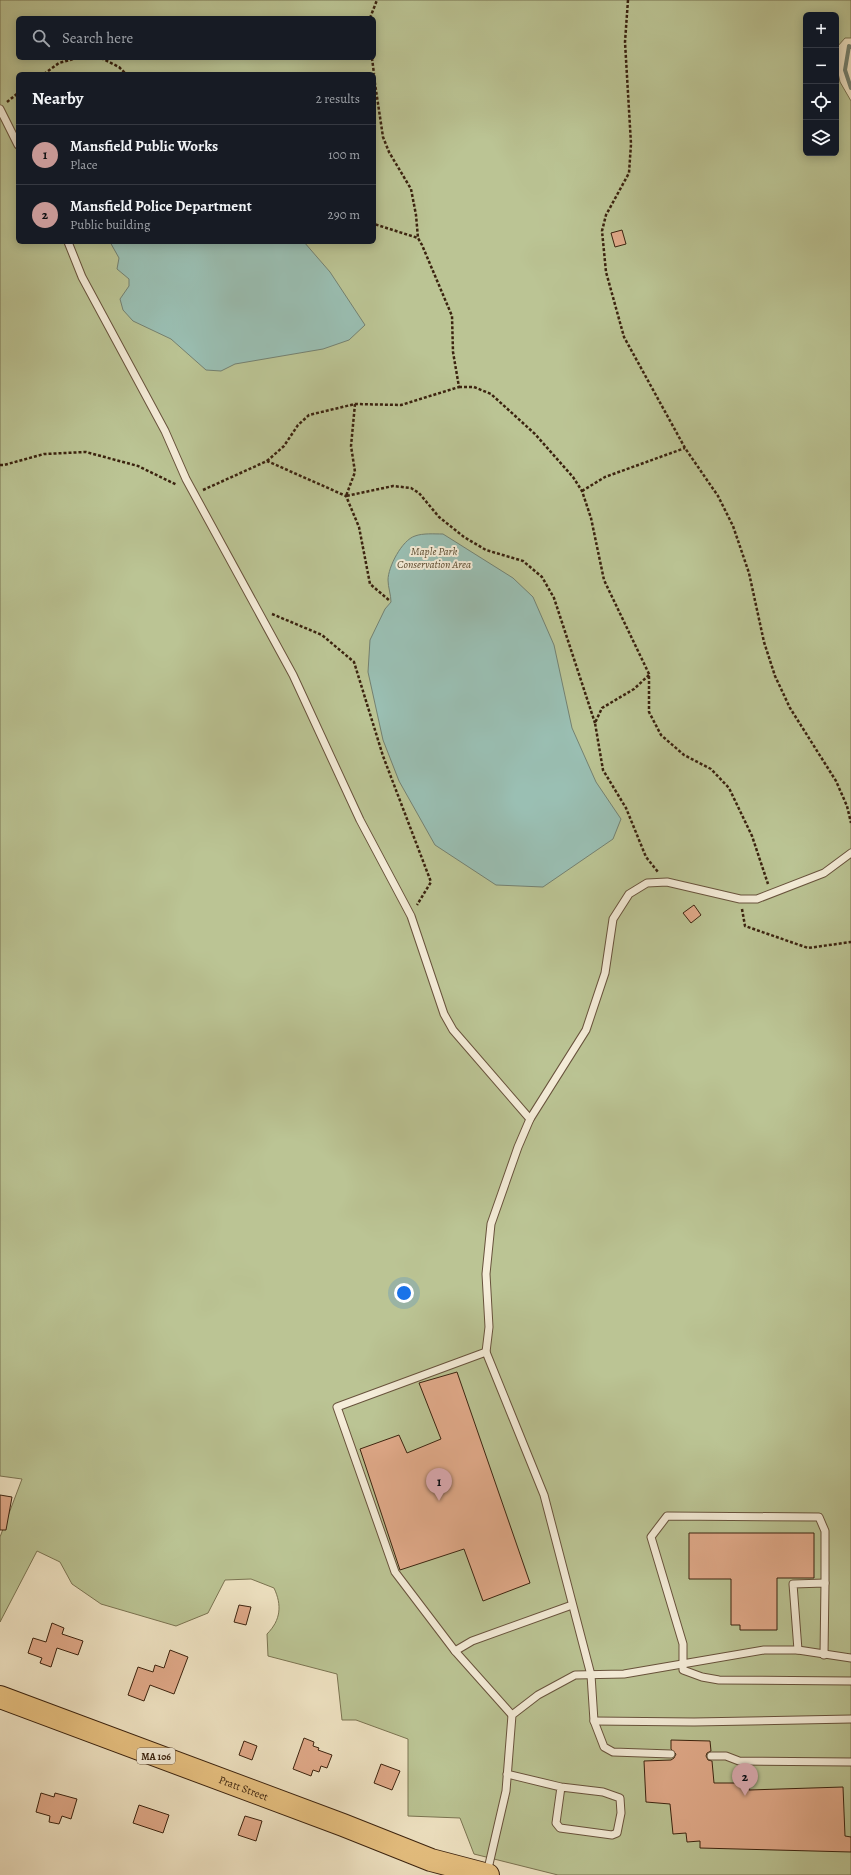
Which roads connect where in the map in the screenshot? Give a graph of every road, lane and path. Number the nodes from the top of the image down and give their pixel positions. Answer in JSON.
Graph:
{"nodes":[{"id":1,"x":377,"y":0,"type":"edge"},
{"id":2,"x":628,"y":0,"type":"edge"},
{"id":3,"x":371,"y":16,"type":"edge"},
{"id":4,"x":70,"y":60,"type":"edge"},
{"id":5,"x":105,"y":60,"type":"edge"},
{"id":6,"x":372,"y":60,"type":"edge"},
{"id":7,"x":47,"y":72,"type":"edge"},
{"id":8,"x":124,"y":72,"type":"edge"},
{"id":9,"x":374,"y":72,"type":"edge"},
{"id":10,"x":376,"y":90,"type":"edge"},
{"id":11,"x":16,"y":94,"type":"edge"},
{"id":12,"x":6,"y":102,"type":"dead end"},
{"id":13,"x":0,"y":109,"type":"edge"},
{"id":14,"x":16,"y":141,"type":"edge"},
{"id":15,"x":376,"y":225,"type":"edge"},
{"id":16,"x":418,"y":238,"type":"junction"},
{"id":17,"x":69,"y":244,"type":"edge"},
{"id":18,"x":459,"y":387,"type":"junction"},
{"id":19,"x":355,"y":404,"type":"junction"},
{"id":20,"x":685,"y":448,"type":"junction"},
{"id":21,"x":267,"y":461,"type":"junction"},
{"id":22,"x":0,"y":464,"type":"edge"},
{"id":23,"x":582,"y":491,"type":"junction"},
{"id":24,"x":194,"y":494,"type":"junction"},
{"id":25,"x":346,"y":496,"type":"junction"},
{"id":26,"x":390,"y":601,"type":"dead end"},
{"id":27,"x":256,"y":607,"type":"junction"},
{"id":28,"x":649,"y":674,"type":"junction"},
{"id":29,"x":595,"y":723,"type":"junction"},
{"id":30,"x":851,"y":822,"type":"edge"},
{"id":31,"x":851,"y":853,"type":"edge"},
{"id":32,"x":667,"y":882,"type":"junction"},
{"id":33,"x":771,"y":893,"type":"junction"},
{"id":34,"x":740,"y":899,"type":"junction"},
{"id":35,"x":411,"y":916,"type":"junction"},
{"id":36,"x":851,"y":942,"type":"edge"},
{"id":37,"x":530,"y":1119,"type":"junction"},
{"id":38,"x":486,"y":1352,"type":"junction"},
{"id":39,"x":825,"y":1583,"type":"junction"},
{"id":40,"x":572,"y":1605,"type":"junction"},
{"id":41,"x":798,"y":1650,"type":"junction"},
{"id":42,"x":455,"y":1651,"type":"junction"},
{"id":43,"x":824,"y":1655,"type":"junction"},
{"id":44,"x":851,"y":1658,"type":"edge"},
{"id":45,"x":682,"y":1663,"type":"junction"},
{"id":46,"x":591,"y":1675,"type":"junction"},
{"id":47,"x":851,"y":1681,"type":"edge"},
{"id":48,"x":0,"y":1697,"type":"edge"},
{"id":49,"x":512,"y":1715,"type":"junction"},
{"id":50,"x":851,"y":1719,"type":"edge"},
{"id":51,"x":594,"y":1721,"type":"junction"},
{"id":52,"x":671,"y":1754,"type":"dead end"},
{"id":53,"x":711,"y":1756,"type":"dead end"},
{"id":54,"x":851,"y":1762,"type":"edge"},
{"id":55,"x":507,"y":1774,"type":"junction"},
{"id":56,"x":561,"y":1787,"type":"junction"},
{"id":57,"x":487,"y":1875,"type":"edge"}],
"edges":[{"from":1,"to":3,"type":"path"},
{"from":2,"to":20,"type":"path"},
{"from":4,"to":7,"type":"path"},
{"from":5,"to":8,"type":"path"},
{"from":6,"to":9,"type":"path"},
{"from":10,"to":16,"type":"path"},
{"from":11,"to":12,"type":"path"},
{"from":13,"to":14,"type":"lane"},
{"from":15,"to":16,"type":"path"},
{"from":16,"to":18,"type":"path"},
{"from":17,"to":24,"type":"lane"},
{"from":18,"to":19,"type":"path"},
{"from":18,"to":23,"type":"path"},
{"from":19,"to":21,"type":"path"},
{"from":19,"to":25,"type":"path"},
{"from":20,"to":23,"type":"path"},
{"from":20,"to":30,"type":"path"},
{"from":21,"to":24,"type":"path"},
{"from":21,"to":25,"type":"path"},
{"from":22,"to":24,"type":"path"},
{"from":23,"to":28,"type":"path"},
{"from":24,"to":27,"type":"lane"},
{"from":25,"to":26,"type":"path"},
{"from":25,"to":29,"type":"path"},
{"from":27,"to":35,"type":"lane"},
{"from":27,"to":35,"type":"path"},
{"from":28,"to":29,"type":"path"},
{"from":28,"to":33,"type":"path"},
{"from":29,"to":32,"type":"path"},
{"from":31,"to":33,"type":"lane"},
{"from":32,"to":34,"type":"lane"},
{"from":32,"to":37,"type":"lane"},
{"from":33,"to":34,"type":"lane"},
{"from":34,"to":36,"type":"path"},
{"from":35,"to":37,"type":"lane"},
{"from":37,"to":38,"type":"lane"},
{"from":38,"to":40,"type":"lane"},
{"from":38,"to":42,"type":"lane"},
{"from":39,"to":41,"type":"lane"},
{"from":39,"to":43,"type":"lane"},
{"from":39,"to":45,"type":"lane"},
{"from":40,"to":42,"type":"lane"},
{"from":40,"to":46,"type":"lane"},
{"from":41,"to":43,"type":"lane"},
{"from":41,"to":45,"type":"lane"},
{"from":42,"to":49,"type":"lane"},
{"from":43,"to":44,"type":"lane"},
{"from":45,"to":46,"type":"lane"},
{"from":45,"to":47,"type":"lane"},
{"from":46,"to":49,"type":"lane"},
{"from":46,"to":51,"type":"lane"},
{"from":48,"to":57,"type":"main road","name":"Pratt Street","number":"MA 106"},
{"from":49,"to":55,"type":"lane"},
{"from":50,"to":51,"type":"lane"},
{"from":51,"to":52,"type":"lane"},
{"from":53,"to":54,"type":"lane"},
{"from":55,"to":56,"type":"lane"},
{"from":55,"to":57,"type":"lane"},
{"from":56,"to":56,"type":"lane"}]}
